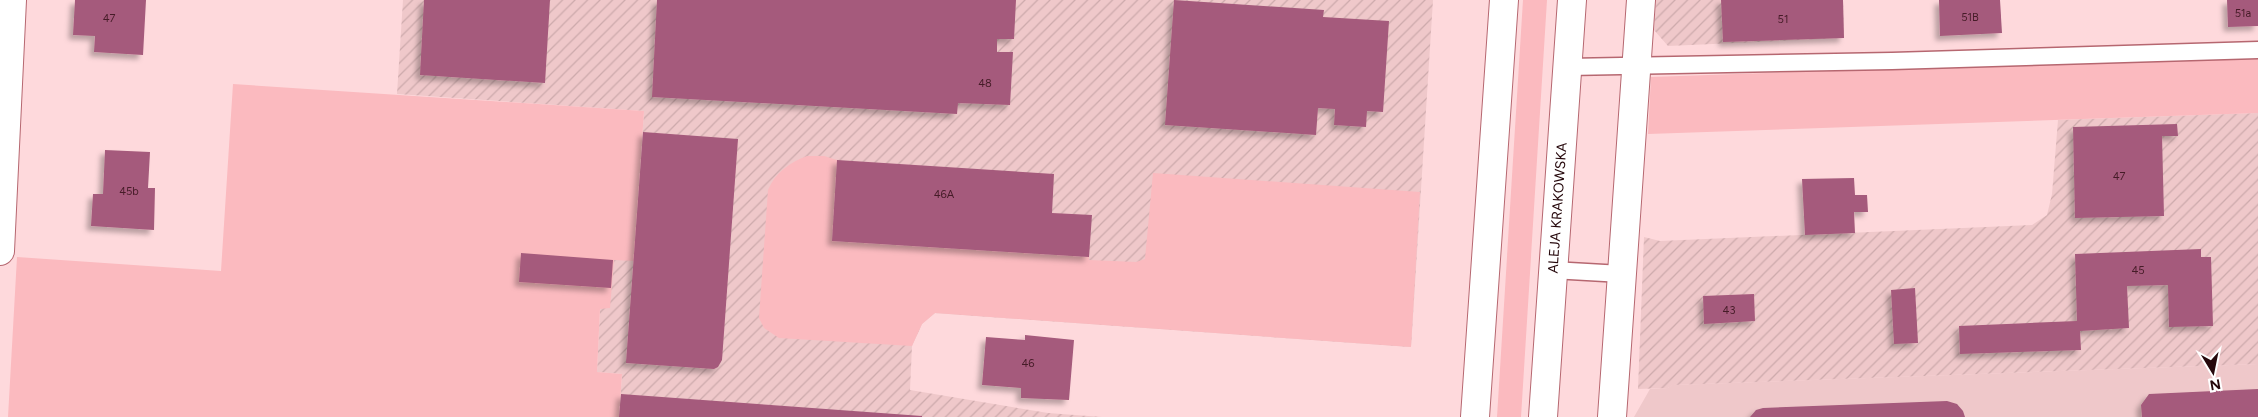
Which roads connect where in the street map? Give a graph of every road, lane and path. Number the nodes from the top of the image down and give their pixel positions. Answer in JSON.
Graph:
{"nodes":[{"id":1,"x":12,"y":0,"type":"edge"},
{"id":2,"x":1504,"y":0,"type":"edge"},
{"id":3,"x":1572,"y":0,"type":"edge"},
{"id":4,"x":1641,"y":0,"type":"edge"},
{"id":5,"x":2258,"y":50,"type":"edge"},
{"id":6,"x":1568,"y":67,"type":"junction"},
{"id":7,"x":1638,"y":68,"type":"junction"},
{"id":8,"x":0,"y":252,"type":"edge"},
{"id":9,"x":1552,"y":270,"type":"junction"},
{"id":10,"x":1622,"y":274,"type":"junction"},
{"id":11,"x":1475,"y":417,"type":"edge"},
{"id":12,"x":1543,"y":417,"type":"edge"},
{"id":13,"x":1612,"y":417,"type":"edge"}],
"edges":[{"from":1,"to":8,"type":"main road"},
{"from":2,"to":11,"type":"main road"},
{"from":3,"to":6,"type":"main road","name":"ALEJA KRAKOWSKA"},
{"from":4,"to":7,"type":"main road"},
{"from":5,"to":7,"type":"lane"},
{"from":6,"to":7,"type":"lane"},
{"from":6,"to":9,"type":"main road","name":"ALEJA KRAKOWSKA"},
{"from":7,"to":10,"type":"main road"},
{"from":9,"to":10,"type":"lane"},
{"from":9,"to":12,"type":"main road","name":"ALEJA KRAKOWSKA"},
{"from":10,"to":13,"type":"main road"}]}
